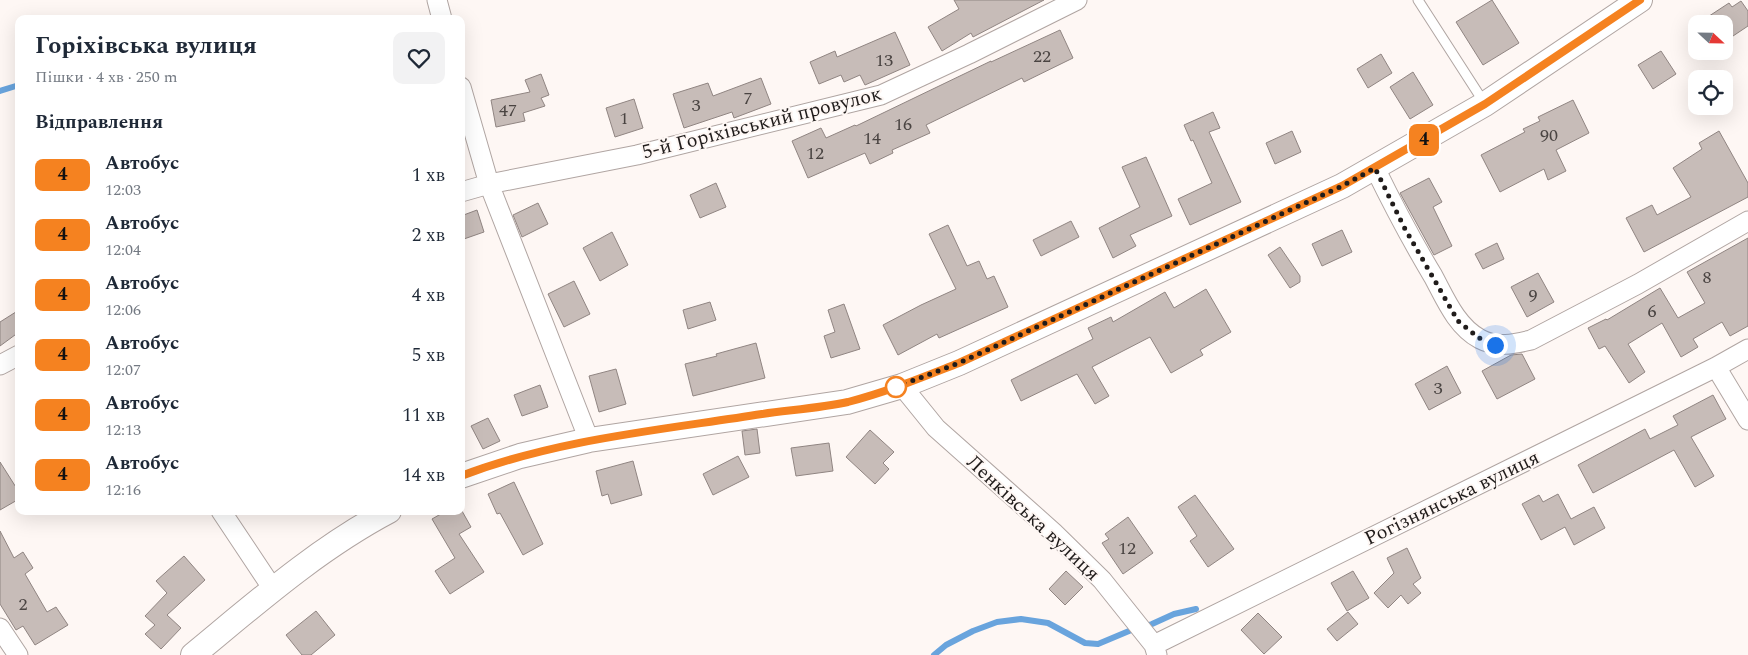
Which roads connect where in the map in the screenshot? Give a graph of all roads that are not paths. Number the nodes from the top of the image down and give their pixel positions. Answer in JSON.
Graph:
{"nodes":[{"id":1,"x":437,"y":0,"type":"edge"},
{"id":2,"x":1077,"y":0,"type":"edge"},
{"id":3,"x":1418,"y":0,"type":"edge"},
{"id":4,"x":1640,"y":0,"type":"edge"},
{"id":5,"x":441,"y":15,"type":"edge"},
{"id":6,"x":465,"y":101,"type":"edge"},
{"id":7,"x":1485,"y":104,"type":"junction"},
{"id":8,"x":1375,"y":168,"type":"junction"},
{"id":9,"x":488,"y":184,"type":"junction"},
{"id":10,"x":465,"y":191,"type":"edge"},
{"id":11,"x":1748,"y":221,"type":"edge"},
{"id":12,"x":1748,"y":349,"type":"edge"},
{"id":13,"x":15,"y":357,"type":"edge"},
{"id":14,"x":0,"y":365,"type":"edge"},
{"id":15,"x":1716,"y":367,"type":"junction"},
{"id":16,"x":902,"y":386,"type":"junction"},
{"id":17,"x":1748,"y":420,"type":"edge"},
{"id":18,"x":589,"y":440,"type":"junction"},
{"id":19,"x":465,"y":475,"type":"edge"},
{"id":20,"x":224,"y":515,"type":"edge"},
{"id":21,"x":383,"y":515,"type":"edge"},
{"id":22,"x":273,"y":589,"type":"junction"},
{"id":23,"x":0,"y":628,"type":"edge"},
{"id":24,"x":1156,"y":650,"type":"edge"},
{"id":25,"x":18,"y":655,"type":"edge"},
{"id":26,"x":193,"y":655,"type":"edge"}],
"edges":[{"from":1,"to":5,"type":"street"},
{"from":2,"to":9,"type":"street","name":"5-й Горіхівський провулок"},
{"from":3,"to":7,"type":"lane"},
{"from":4,"to":7,"type":"street"},
{"from":6,"to":9,"type":"street"},
{"from":7,"to":8,"type":"street"},
{"from":8,"to":11,"type":"street"},
{"from":8,"to":16,"type":"street"},
{"from":9,"to":10,"type":"street","name":"5-й Горіхівський провулок"},
{"from":9,"to":18,"type":"street"},
{"from":12,"to":15,"type":"street","name":"Рогізнянська вулиця"},
{"from":13,"to":14,"type":"street"},
{"from":15,"to":17,"type":"street"},
{"from":15,"to":24,"type":"street","name":"Рогізнянська вулиця"},
{"from":16,"to":18,"type":"street"},
{"from":16,"to":24,"type":"street","name":"Ленківська вулиця"},
{"from":18,"to":19,"type":"street"},
{"from":20,"to":22,"type":"street"},
{"from":21,"to":22,"type":"street"},
{"from":22,"to":26,"type":"street"},
{"from":23,"to":25,"type":"street"}]}
